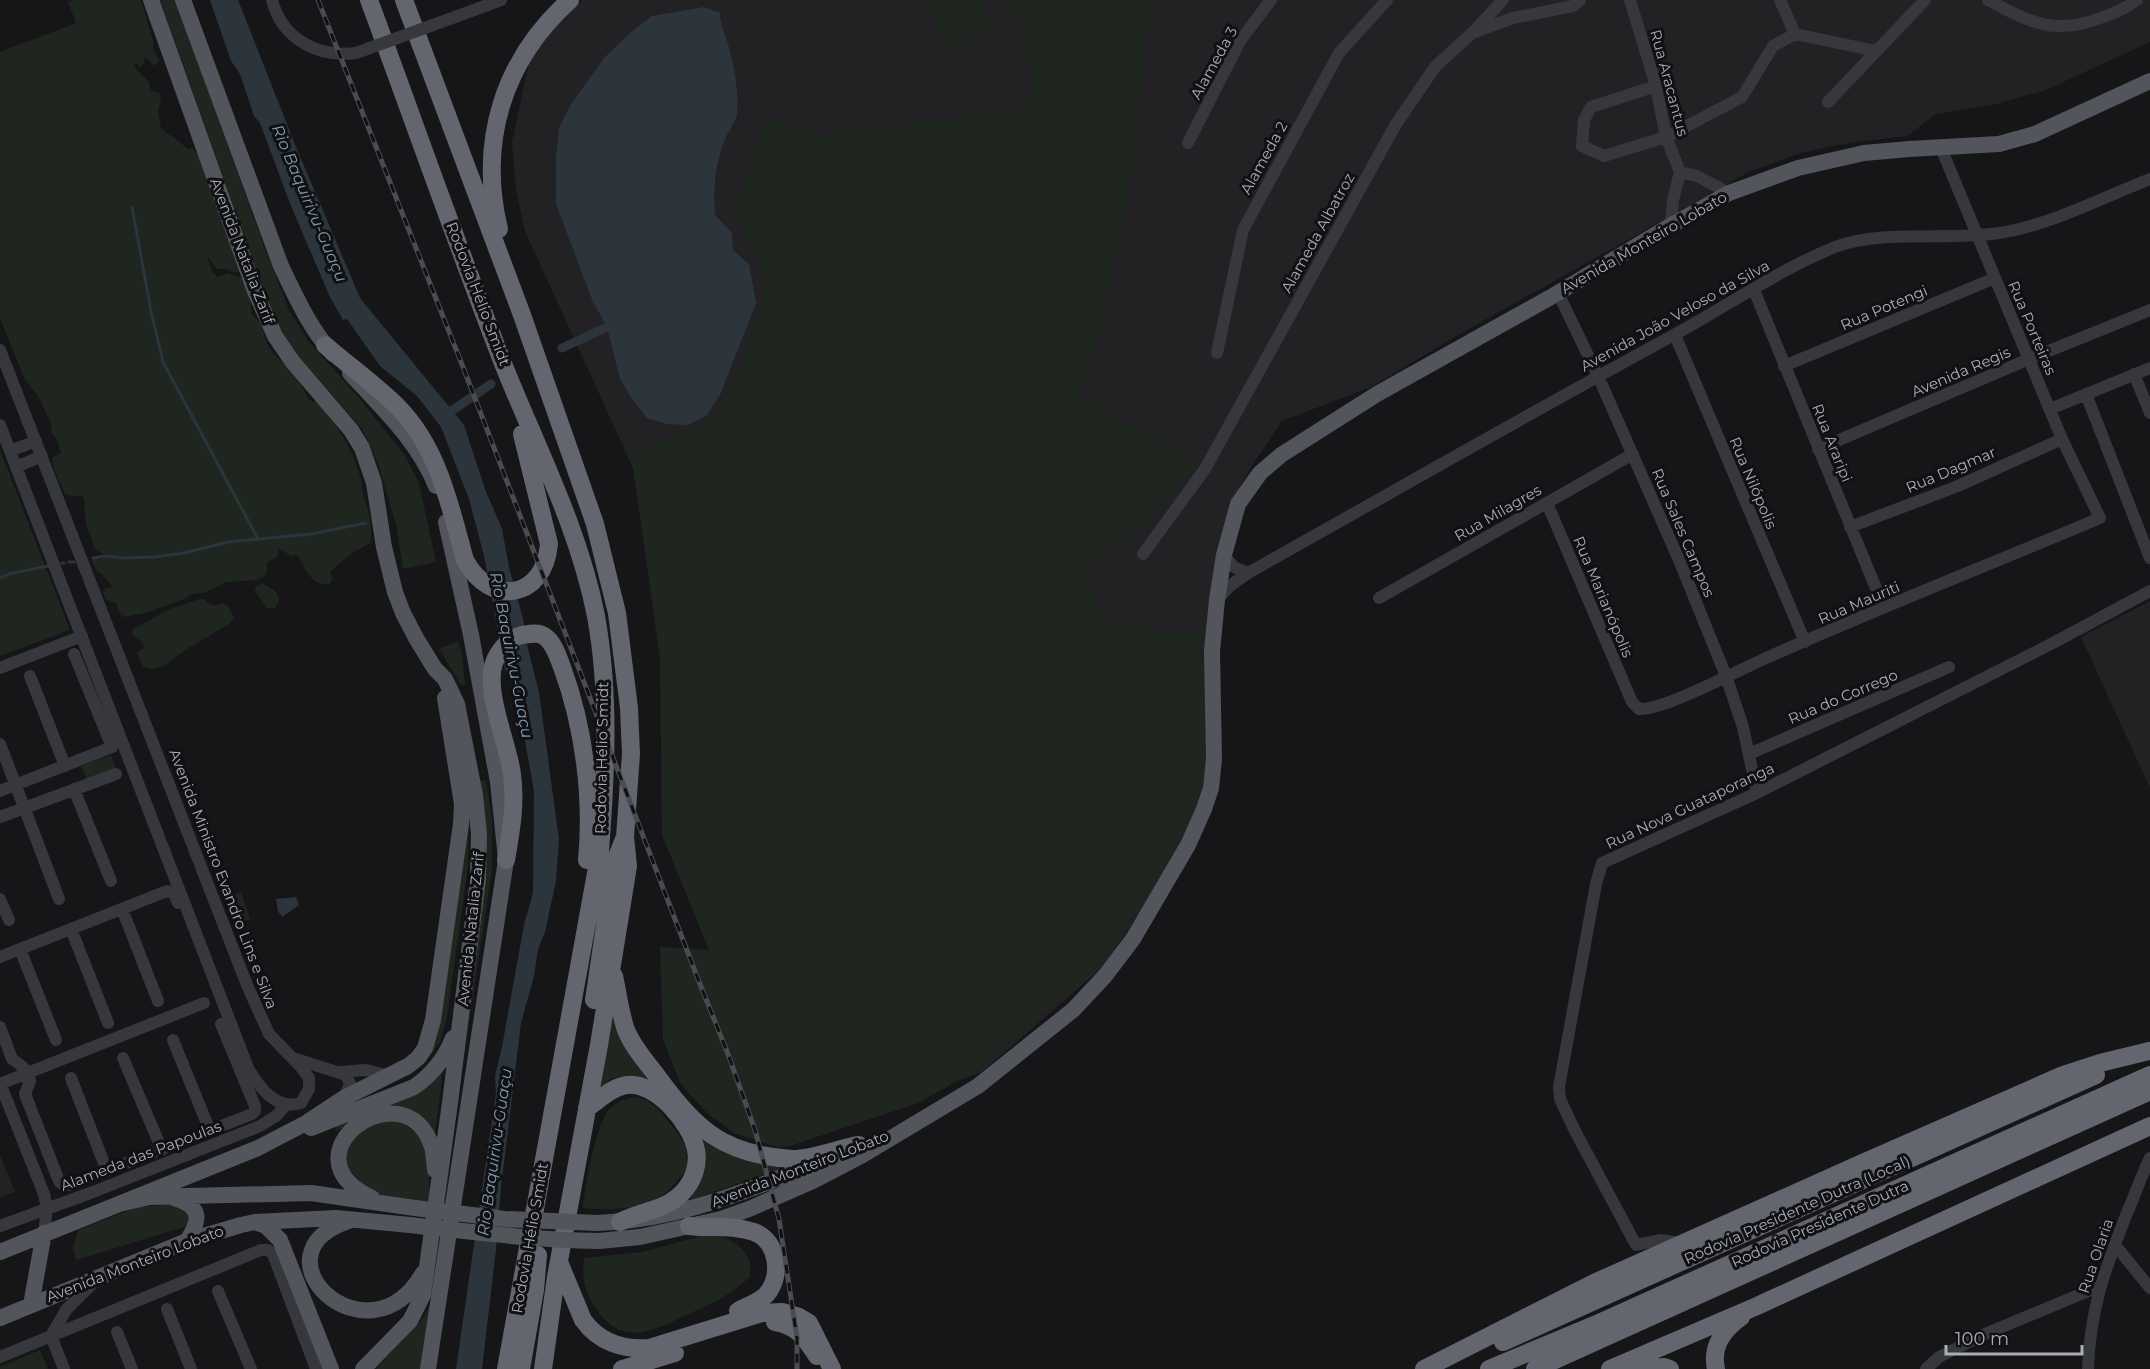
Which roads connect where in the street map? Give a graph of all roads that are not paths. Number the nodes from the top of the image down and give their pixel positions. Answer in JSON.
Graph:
{"nodes":[{"id":1,"x":151,"y":0,"type":"edge"},
{"id":2,"x":183,"y":0,"type":"edge"},
{"id":3,"x":272,"y":0,"type":"edge"},
{"id":4,"x":369,"y":0,"type":"edge"},
{"id":5,"x":404,"y":0,"type":"edge"},
{"id":6,"x":501,"y":0,"type":"edge"},
{"id":7,"x":570,"y":0,"type":"edge"},
{"id":8,"x":1271,"y":0,"type":"edge"},
{"id":9,"x":1386,"y":0,"type":"edge"},
{"id":10,"x":1503,"y":0,"type":"edge"},
{"id":11,"x":1580,"y":0,"type":"edge"},
{"id":12,"x":1630,"y":0,"type":"edge"},
{"id":13,"x":1780,"y":0,"type":"edge"},
{"id":14,"x":1925,"y":0,"type":"edge"},
{"id":15,"x":1988,"y":0,"type":"edge"},
{"id":16,"x":2136,"y":0,"type":"edge"},
{"id":17,"x":1472,"y":33,"type":"junction"},
{"id":18,"x":1795,"y":34,"type":"junction"},
{"id":19,"x":1876,"y":51,"type":"junction"},
{"id":20,"x":2150,"y":81,"type":"edge"},
{"id":21,"x":1656,"y":86,"type":"junction"},
{"id":22,"x":1828,"y":102,"type":"dead end"},
{"id":23,"x":1666,"y":137,"type":"junction"},
{"id":24,"x":1188,"y":143,"type":"dead end"},
{"id":25,"x":1941,"y":148,"type":"junction"},
{"id":26,"x":1680,"y":172,"type":"junction"},
{"id":27,"x":2150,"y":179,"type":"edge"},
{"id":28,"x":1729,"y":193,"type":"junction"},
{"id":29,"x":1671,"y":225,"type":"junction"},
{"id":30,"x":1978,"y":235,"type":"junction"},
{"id":31,"x":1995,"y":278,"type":"junction"},
{"id":32,"x":1754,"y":290,"type":"junction"},
{"id":33,"x":1558,"y":293,"type":"junction"},
{"id":34,"x":2150,"y":310,"type":"edge"},
{"id":35,"x":522,"y":315,"type":"junction"},
{"id":36,"x":1675,"y":335,"type":"junction"},
{"id":37,"x":325,"y":345,"type":"junction"},
{"id":38,"x":0,"y":350,"type":"edge"},
{"id":39,"x":1217,"y":353,"type":"dead end"},
{"id":40,"x":2029,"y":359,"type":"junction"},
{"id":41,"x":504,"y":366,"type":"junction"},
{"id":42,"x":1784,"y":366,"type":"junction"},
{"id":43,"x":2150,"y":368,"type":"edge"},
{"id":44,"x":2134,"y":374,"type":"junction"},
{"id":45,"x":1599,"y":376,"type":"junction"},
{"id":46,"x":2086,"y":394,"type":"junction"},
{"id":47,"x":2050,"y":409,"type":"junction"},
{"id":48,"x":2150,"y":413,"type":"edge"},
{"id":49,"x":0,"y":425,"type":"edge"},
{"id":50,"x":2062,"y":439,"type":"junction"},
{"id":51,"x":36,"y":441,"type":"junction"},
{"id":52,"x":1818,"y":449,"type":"junction"},
{"id":53,"x":10,"y":451,"type":"junction"},
{"id":54,"x":1633,"y":454,"type":"junction"},
{"id":55,"x":42,"y":456,"type":"junction"},
{"id":56,"x":16,"y":466,"type":"junction"},
{"id":57,"x":1547,"y":503,"type":"junction"},
{"id":58,"x":2100,"y":518,"type":"joint"},
{"id":59,"x":1850,"y":527,"type":"junction"},
{"id":60,"x":1143,"y":554,"type":"dead end"},
{"id":61,"x":1224,"y":555,"type":"junction"},
{"id":62,"x":2150,"y":558,"type":"edge"},
{"id":63,"x":1248,"y":573,"type":"junction"},
{"id":64,"x":2150,"y":591,"type":"edge"},
{"id":65,"x":1378,"y":598,"type":"dead end"},
{"id":66,"x":1216,"y":600,"type":"junction"},
{"id":67,"x":1884,"y":608,"type":"junction"},
{"id":68,"x":82,"y":636,"type":"junction"},
{"id":69,"x":1805,"y":642,"type":"junction"},
{"id":70,"x":74,"y":654,"type":"dead end"},
{"id":71,"x":1949,"y":667,"type":"dead end"},
{"id":72,"x":0,"y":668,"type":"edge"},
{"id":73,"x":435,"y":669,"type":"junction"},
{"id":74,"x":30,"y":676,"type":"dead end"},
{"id":75,"x":1726,"y":676,"type":"junction"},
{"id":76,"x":1632,"y":702,"type":"joint"},
{"id":77,"x":0,"y":744,"type":"edge"},
{"id":78,"x":1749,"y":754,"type":"junction"},
{"id":79,"x":65,"y":766,"type":"junction"},
{"id":80,"x":116,"y":774,"type":"dead end"},
{"id":81,"x":16,"y":785,"type":"junction"},
{"id":82,"x":74,"y":789,"type":"junction"},
{"id":83,"x":0,"y":791,"type":"edge"},
{"id":84,"x":1757,"y":793,"type":"junction"},
{"id":85,"x":25,"y":808,"type":"junction"},
{"id":86,"x":0,"y":817,"type":"edge"},
{"id":87,"x":625,"y":837,"type":"junction"},
{"id":88,"x":506,"y":860,"type":"junction"},
{"id":89,"x":111,"y":881,"type":"dead end"},
{"id":90,"x":176,"y":882,"type":"junction"},
{"id":91,"x":0,"y":898,"type":"edge"},
{"id":92,"x":59,"y":899,"type":"dead end"},
{"id":93,"x":122,"y":909,"type":"junction"},
{"id":94,"x":9,"y":920,"type":"dead end"},
{"id":95,"x":71,"y":929,"type":"junction"},
{"id":96,"x":584,"y":939,"type":"junction"},
{"id":97,"x":20,"y":949,"type":"junction"},
{"id":98,"x":0,"y":950,"type":"edge"},
{"id":99,"x":0,"y":957,"type":"edge"},
{"id":100,"x":612,"y":965,"type":"junction"},
{"id":101,"x":207,"y":983,"type":"dead end"},
{"id":102,"x":158,"y":1001,"type":"dead end"},
{"id":103,"x":204,"y":1003,"type":"dead end"},
{"id":104,"x":462,"y":1011,"type":"junction"},
{"id":105,"x":108,"y":1023,"type":"dead end"},
{"id":106,"x":221,"y":1024,"type":"dead end"},
{"id":107,"x":0,"y":1028,"type":"edge"},
{"id":108,"x":56,"y":1040,"type":"dead end"},
{"id":109,"x":173,"y":1040,"type":"dead end"},
{"id":110,"x":2149,"y":1051,"type":"edge"},
{"id":111,"x":123,"y":1058,"type":"dead end"},
{"id":112,"x":292,"y":1058,"type":"junction"},
{"id":113,"x":317,"y":1066,"type":"junction"},
{"id":114,"x":339,"y":1072,"type":"junction"},
{"id":115,"x":28,"y":1073,"type":"junction"},
{"id":116,"x":2150,"y":1075,"type":"edge"},
{"id":117,"x":389,"y":1076,"type":"junction"},
{"id":118,"x":71,"y":1078,"type":"dead end"},
{"id":119,"x":0,"y":1084,"type":"edge"},
{"id":120,"x":310,"y":1085,"type":"junction"},
{"id":121,"x":2150,"y":1091,"type":"edge"},
{"id":122,"x":344,"y":1098,"type":"junction"},
{"id":123,"x":286,"y":1105,"type":"junction"},
{"id":124,"x":587,"y":1108,"type":"junction"},
{"id":125,"x":2150,"y":1126,"type":"edge"},
{"id":126,"x":210,"y":1131,"type":"junction"},
{"id":127,"x":897,"y":1133,"type":"junction"},
{"id":128,"x":859,"y":1145,"type":"junction"},
{"id":129,"x":258,"y":1148,"type":"junction"},
{"id":130,"x":162,"y":1150,"type":"junction"},
{"id":131,"x":2150,"y":1158,"type":"edge"},
{"id":132,"x":107,"y":1171,"type":"junction"},
{"id":133,"x":539,"y":1191,"type":"junction"},
{"id":134,"x":438,"y":1192,"type":"junction"},
{"id":135,"x":168,"y":1196,"type":"junction"},
{"id":136,"x":563,"y":1197,"type":"junction"},
{"id":137,"x":118,"y":1204,"type":"junction"},
{"id":138,"x":386,"y":1204,"type":"junction"},
{"id":139,"x":47,"y":1209,"type":"junction"},
{"id":140,"x":356,"y":1219,"type":"junction"},
{"id":141,"x":255,"y":1222,"type":"junction"},
{"id":142,"x":620,"y":1222,"type":"junction"},
{"id":143,"x":0,"y":1226,"type":"edge"},
{"id":144,"x":689,"y":1226,"type":"junction"},
{"id":145,"x":44,"y":1233,"type":"junction"},
{"id":146,"x":187,"y":1241,"type":"junction"},
{"id":147,"x":1684,"y":1243,"type":"junction"},
{"id":148,"x":1636,"y":1245,"type":"junction"},
{"id":149,"x":2115,"y":1245,"type":"junction"},
{"id":150,"x":0,"y":1252,"type":"edge"},
{"id":151,"x":559,"y":1262,"type":"junction"},
{"id":152,"x":428,"y":1264,"type":"junction"},
{"id":153,"x":1625,"y":1269,"type":"junction"},
{"id":154,"x":99,"y":1277,"type":"junction"},
{"id":155,"x":2100,"y":1286,"type":"junction"},
{"id":156,"x":2150,"y":1288,"type":"edge"},
{"id":157,"x":535,"y":1290,"type":"junction"},
{"id":158,"x":218,"y":1291,"type":"dead end"},
{"id":159,"x":31,"y":1305,"type":"junction"},
{"id":160,"x":1757,"y":1306,"type":"junction"},
{"id":161,"x":167,"y":1309,"type":"dead end"},
{"id":162,"x":0,"y":1318,"type":"edge"},
{"id":163,"x":117,"y":1332,"type":"dead end"},
{"id":164,"x":51,"y":1336,"type":"junction"},
{"id":165,"x":685,"y":1337,"type":"junction"},
{"id":166,"x":0,"y":1357,"type":"edge"},
{"id":167,"x":318,"y":1368,"type":"edge"},
{"id":168,"x":64,"y":1369,"type":"edge"},
{"id":169,"x":132,"y":1369,"type":"edge"},
{"id":170,"x":191,"y":1369,"type":"edge"},
{"id":171,"x":251,"y":1369,"type":"edge"},
{"id":172,"x":363,"y":1369,"type":"edge"},
{"id":173,"x":428,"y":1369,"type":"edge"},
{"id":174,"x":506,"y":1369,"type":"edge"},
{"id":175,"x":521,"y":1369,"type":"edge"},
{"id":176,"x":532,"y":1369,"type":"edge"},
{"id":177,"x":543,"y":1369,"type":"edge"},
{"id":178,"x":622,"y":1369,"type":"edge"},
{"id":179,"x":827,"y":1369,"type":"edge"},
{"id":180,"x":832,"y":1369,"type":"edge"},
{"id":181,"x":1424,"y":1369,"type":"edge"},
{"id":182,"x":1444,"y":1369,"type":"edge"},
{"id":183,"x":1490,"y":1369,"type":"edge"},
{"id":184,"x":1535,"y":1369,"type":"edge"},
{"id":185,"x":1610,"y":1369,"type":"edge"},
{"id":186,"x":1636,"y":1369,"type":"edge"},
{"id":187,"x":1670,"y":1369,"type":"edge"},
{"id":188,"x":1716,"y":1369,"type":"edge"},
{"id":189,"x":1926,"y":1369,"type":"edge"},
{"id":190,"x":2088,"y":1369,"type":"edge"}],
"edges":[{"from":1,"to":73,"type":"main road","name":"Avenida Natalia Zarif"},
{"from":2,"to":37,"type":"main road","name":"Avenida Natalia Zarif"},
{"from":3,"to":6,"type":"street","bridge":true},
{"from":4,"to":41,"type":"highway","name":"Rodovia Hélio Smidt"},
{"from":5,"to":35,"type":"highway","name":"Rodovia Hélio Smidt"},
{"from":7,"to":35,"type":"highway"},
{"from":8,"to":24,"type":"street","name":"Alameda 3"},
{"from":9,"to":39,"type":"street","name":"Alameda 2"},
{"from":10,"to":17,"type":"street"},
{"from":11,"to":17,"type":"street","name":"Alameda Albatroz"},
{"from":12,"to":21,"type":"street","name":"Rua Aracantus"},
{"from":13,"to":18,"type":"street"},
{"from":14,"to":19,"type":"street"},
{"from":15,"to":16,"type":"street"},
{"from":17,"to":60,"type":"street","name":"Alameda Albatroz"},
{"from":18,"to":19,"type":"street"},
{"from":18,"to":23,"type":"street"},
{"from":19,"to":22,"type":"street"},
{"from":20,"to":25,"type":"main road","name":"Avenida Monteiro Lobato"},
{"from":21,"to":23,"type":"street","name":"Rua Aracantus"},
{"from":21,"to":23,"type":"street"},
{"from":23,"to":26,"type":"street","name":"Rua Aracantus"},
{"from":25,"to":28,"type":"main road","name":"Avenida Monteiro Lobato"},
{"from":25,"to":30,"type":"street","name":"Rua Porteiras"},
{"from":26,"to":28,"type":"street"},
{"from":26,"to":29,"type":"street"},
{"from":27,"to":30,"type":"street","name":"Avenida João Veloso da Silva"},
{"from":28,"to":29,"type":"main road","name":"Avenida Monteiro Lobato"},
{"from":29,"to":33,"type":"main road","name":"Avenida Monteiro Lobato"},
{"from":30,"to":31,"type":"street","name":"Rua Porteiras"},
{"from":30,"to":32,"type":"street","name":"Avenida João Veloso da Silva"},
{"from":31,"to":40,"type":"street","name":"Rua Porteiras"},
{"from":31,"to":42,"type":"street","name":"Rua Potengi"},
{"from":32,"to":36,"type":"street","name":"Avenida João Veloso da Silva"},
{"from":32,"to":42,"type":"street","name":"Rua Araripi"},
{"from":33,"to":45,"type":"street","name":"Rua Sales Campos"},
{"from":33,"to":61,"type":"main road","name":"Avenida Monteiro Lobato"},
{"from":34,"to":40,"type":"street","name":"Avenida Regis"},
{"from":35,"to":87,"type":"highway","name":"Rodovia Hélio Smidt"},
{"from":36,"to":45,"type":"street","name":"Avenida João Veloso da Silva"},
{"from":36,"to":69,"type":"street","name":"Rua Nilópolis"},
{"from":37,"to":41,"type":"highway"},
{"from":37,"to":88,"type":"main road","name":"Avenida Natalia Zarif"},
{"from":38,"to":51,"type":"street","name":"Avenida Ministro Evandro Lins e Silva"},
{"from":40,"to":47,"type":"street","name":"Rua Porteiras"},
{"from":40,"to":52,"type":"street","name":"Avenida Regis"},
{"from":41,"to":96,"type":"highway","name":"Rodovia Hélio Smidt"},
{"from":42,"to":52,"type":"street","name":"Rua Araripi"},
{"from":43,"to":44,"type":"street"},
{"from":44,"to":46,"type":"street"},
{"from":44,"to":48,"type":"street"},
{"from":45,"to":54,"type":"street","name":"Rua Sales Campos"},
{"from":45,"to":63,"type":"street","name":"Avenida João Veloso da Silva"},
{"from":46,"to":47,"type":"street"},
{"from":46,"to":62,"type":"street"},
{"from":47,"to":50,"type":"street","name":"Rua Porteiras"},
{"from":49,"to":53,"type":"street"},
{"from":50,"to":58,"type":"street","name":"Rua Porteiras"},
{"from":50,"to":59,"type":"street","name":"Rua Dagmar"},
{"from":51,"to":53,"type":"street"},
{"from":51,"to":55,"type":"street","name":"Avenida Ministro Evandro Lins e Silva"},
{"from":52,"to":59,"type":"street","name":"Rua Araripi"},
{"from":53,"to":56,"type":"street"},
{"from":54,"to":57,"type":"street","name":"Rua Milagres"},
{"from":54,"to":75,"type":"street","name":"Rua Sales Campos"},
{"from":55,"to":56,"type":"street"},
{"from":55,"to":112,"type":"street","name":"Avenida Ministro Evandro Lins e Silva"},
{"from":56,"to":68,"type":"street"},
{"from":57,"to":65,"type":"street","name":"Rua Milagres"},
{"from":57,"to":76,"type":"street","name":"Rua Marianópolis"},
{"from":58,"to":67,"type":"street","name":"Rua Mauriti"},
{"from":59,"to":67,"type":"street","name":"Rua Araripi"},
{"from":61,"to":63,"type":"street"},
{"from":61,"to":66,"type":"main road","name":"Avenida Monteiro Lobato"},
{"from":63,"to":66,"type":"street"},
{"from":64,"to":84,"type":"street","name":"Rua Nova Guataporanga"},
{"from":66,"to":127,"type":"main road","name":"Avenida Monteiro Lobato"},
{"from":67,"to":69,"type":"street","name":"Rua Mauriti"},
{"from":68,"to":72,"type":"street"},
{"from":68,"to":90,"type":"street"},
{"from":69,"to":75,"type":"street","name":"Rua Mauriti"},
{"from":70,"to":79,"type":"street"},
{"from":71,"to":78,"type":"street","name":"Rua do Corrego"},
{"from":73,"to":104,"type":"main road","name":"Avenida Natalia Zarif"},
{"from":73,"to":117,"type":"main road"},
{"from":74,"to":79,"type":"street"},
{"from":75,"to":76,"type":"street","name":"Rua Mauriti"},
{"from":75,"to":78,"type":"street","name":"Rua Sales Campos"},
{"from":77,"to":81,"type":"street"},
{"from":78,"to":84,"type":"street","name":"Rua Sales Campos"},
{"from":79,"to":81,"type":"street"},
{"from":80,"to":82,"type":"street"},
{"from":81,"to":83,"type":"street"},
{"from":81,"to":85,"type":"street"},
{"from":82,"to":85,"type":"street"},
{"from":82,"to":89,"type":"street"},
{"from":84,"to":148,"type":"street","name":"Rua Nova Guataporanga"},
{"from":85,"to":86,"type":"street"},
{"from":85,"to":92,"type":"street"},
{"from":87,"to":100,"type":"highway","name":"Rodovia Hélio Smidt"},
{"from":87,"to":136,"type":"highway","name":"Rodovia Hélio Smidt"},
{"from":88,"to":96,"type":"highway"},
{"from":88,"to":173,"type":"main road","name":"Avenida Natalia Zarif"},
{"from":90,"to":98,"type":"street"},
{"from":90,"to":123,"type":"street"},
{"from":91,"to":94,"type":"street"},
{"from":93,"to":95,"type":"street"},
{"from":93,"to":101,"type":"street"},
{"from":93,"to":102,"type":"street"},
{"from":95,"to":97,"type":"street"},
{"from":95,"to":105,"type":"street"},
{"from":96,"to":133,"type":"highway","name":"Rodovia Hélio Smidt"},
{"from":97,"to":99,"type":"street"},
{"from":97,"to":108,"type":"street"},
{"from":100,"to":124,"type":"highway","name":"Rodovia Hélio Smidt"},
{"from":100,"to":128,"type":"highway"},
{"from":103,"to":115,"type":"street"},
{"from":104,"to":129,"type":"main road"},
{"from":104,"to":134,"type":"main road","name":"Avenida Natalia Zarif"},
{"from":106,"to":126,"type":"street"},
{"from":107,"to":115,"type":"street"},
{"from":109,"to":126,"type":"street"},
{"from":110,"to":147,"type":"highway"},
{"from":110,"to":182,"type":"highway","name":"Rodovia Presidente Dutra (Local)"},
{"from":111,"to":130,"type":"street"},
{"from":112,"to":113,"type":"street"},
{"from":112,"to":120,"type":"street","name":"Avenida Ministro Evandro Lins e Silva"},
{"from":113,"to":114,"type":"street"},
{"from":113,"to":120,"type":"street"},
{"from":114,"to":117,"type":"street"},
{"from":114,"to":122,"type":"street"},
{"from":115,"to":119,"type":"street"},
{"from":115,"to":132,"type":"street"},
{"from":116,"to":183,"type":"highway","name":"Rodovia Presidente Dutra"},
{"from":117,"to":122,"type":"main road"},
{"from":118,"to":132,"type":"street"},
{"from":119,"to":139,"type":"street"},
{"from":120,"to":123,"type":"street"},
{"from":121,"to":184,"type":"highway","name":"Rodovia Presidente Dutra"},
{"from":122,"to":129,"type":"main road"},
{"from":123,"to":139,"type":"street","name":"Alameda das Papoulas"},
{"from":124,"to":142,"type":"highway"},
{"from":124,"to":151,"type":"highway","name":"Rodovia Hélio Smidt"},
{"from":125,"to":160,"type":"highway"},
{"from":126,"to":130,"type":"street"},
{"from":127,"to":128,"type":"main road","name":"Avenida Monteiro Lobato"},
{"from":127,"to":144,"type":"main road","name":"Avenida Monteiro Lobato"},
{"from":128,"to":142,"type":"main road","name":"Avenida Monteiro Lobato"},
{"from":129,"to":137,"type":"main road"},
{"from":130,"to":132,"type":"street"},
{"from":131,"to":149,"type":"street","name":"Rua Olaria"},
{"from":133,"to":157,"type":"highway"},
{"from":133,"to":174,"type":"highway","name":"Rodovia Hélio Smidt"},
{"from":134,"to":138,"type":"main road"},
{"from":134,"to":152,"type":"main road","name":"Avenida Natalia Zarif"},
{"from":135,"to":137,"type":"main road"},
{"from":135,"to":138,"type":"main road"},
{"from":135,"to":146,"type":"main road"},
{"from":136,"to":157,"type":"highway"},
{"from":136,"to":176,"type":"highway","name":"Rodovia Hélio Smidt"},
{"from":137,"to":145,"type":"main road"},
{"from":138,"to":142,"type":"main road","name":"Avenida Monteiro Lobato","bridge":true},
{"from":139,"to":143,"type":"street","name":"Alameda das Papoulas"},
{"from":139,"to":145,"type":"street"},
{"from":140,"to":141,"type":"main road","name":"Avenida Monteiro Lobato"},
{"from":140,"to":144,"type":"main road","name":"Avenida Monteiro Lobato","bridge":true},
{"from":140,"to":152,"type":"main road"},
{"from":141,"to":146,"type":"main road","name":"Avenida Monteiro Lobato"},
{"from":141,"to":167,"type":"main road"},
{"from":144,"to":165,"type":"highway"},
{"from":145,"to":150,"type":"main road"},
{"from":145,"to":159,"type":"main road"},
{"from":146,"to":154,"type":"main road","name":"Avenida Monteiro Lobato"},
{"from":147,"to":148,"type":"street"},
{"from":147,"to":153,"type":"highway"},
{"from":148,"to":153,"type":"street"},
{"from":149,"to":155,"type":"street","name":"Rua Olaria"},
{"from":149,"to":156,"type":"street"},
{"from":151,"to":165,"type":"highway"},
{"from":151,"to":177,"type":"highway","name":"Rodovia Hélio Smidt"},
{"from":152,"to":172,"type":"main road","name":"Avenida Natalia Zarif"},
{"from":153,"to":181,"type":"highway"},
{"from":154,"to":159,"type":"main road","name":"Avenida Monteiro Lobato"},
{"from":154,"to":164,"type":"street"},
{"from":155,"to":189,"type":"street"},
{"from":155,"to":190,"type":"street","name":"Rua Olaria"},
{"from":157,"to":175,"type":"highway"},
{"from":158,"to":171,"type":"street"},
{"from":159,"to":162,"type":"main road","name":"Avenida Monteiro Lobato"},
{"from":160,"to":185,"type":"highway"},
{"from":160,"to":188,"type":"highway"},
{"from":161,"to":170,"type":"street"},
{"from":163,"to":169,"type":"street"},
{"from":164,"to":166,"type":"street"},
{"from":164,"to":167,"type":"street"},
{"from":164,"to":168,"type":"street"},
{"from":165,"to":180,"type":"highway"},
{"from":178,"to":179,"type":"highway"},
{"from":186,"to":187,"type":"highway"}]}
